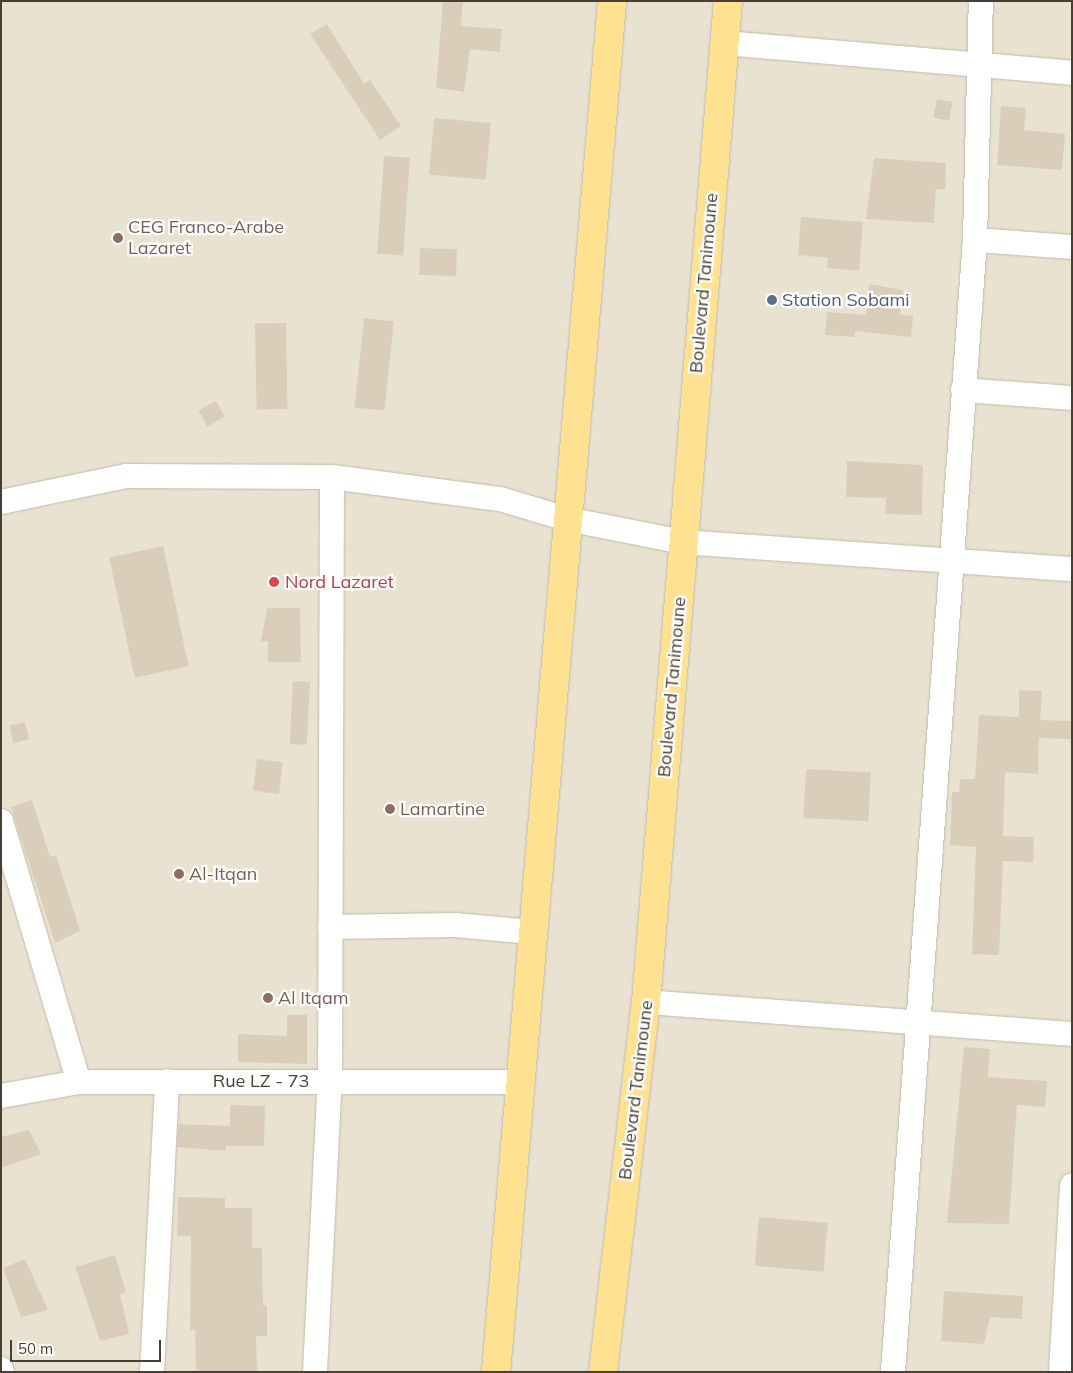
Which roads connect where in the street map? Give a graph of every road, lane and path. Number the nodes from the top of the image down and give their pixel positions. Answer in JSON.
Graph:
{"nodes":[{"id":1,"x":612,"y":1,"type":"edge"},
{"id":2,"x":728,"y":1,"type":"edge"},
{"id":3,"x":981,"y":1,"type":"edge"},
{"id":4,"x":725,"y":43,"type":"junction"},
{"id":5,"x":978,"y":66,"type":"junction"},
{"id":6,"x":1072,"y":74,"type":"edge"},
{"id":7,"x":975,"y":240,"type":"junction"},
{"id":8,"x":1072,"y":247,"type":"edge"},
{"id":9,"x":963,"y":390,"type":"junction"},
{"id":10,"x":1072,"y":398,"type":"edge"},
{"id":11,"x":332,"y":477,"type":"junction"},
{"id":12,"x":1,"y":502,"type":"edge"},
{"id":13,"x":567,"y":519,"type":"junction"},
{"id":14,"x":683,"y":542,"type":"junction"},
{"id":15,"x":954,"y":561,"type":"junction"},
{"id":16,"x":1072,"y":569,"type":"edge"},
{"id":17,"x":1,"y":821,"type":"edge"},
{"id":18,"x":330,"y":927,"type":"junction"},
{"id":19,"x":532,"y":932,"type":"junction"},
{"id":20,"x":646,"y":1002,"type":"junction"},
{"id":21,"x":919,"y":1022,"type":"junction"},
{"id":22,"x":1072,"y":1034,"type":"edge"},
{"id":23,"x":330,"y":1080,"type":"junction"},
{"id":24,"x":167,"y":1081,"type":"junction"},
{"id":25,"x":80,"y":1082,"type":"junction"},
{"id":26,"x":522,"y":1082,"type":"junction"},
{"id":27,"x":1,"y":1096,"type":"edge"},
{"id":28,"x":1072,"y":1186,"type":"edge"},
{"id":29,"x":152,"y":1372,"type":"edge"},
{"id":30,"x":315,"y":1372,"type":"edge"},
{"id":31,"x":496,"y":1372,"type":"edge"},
{"id":32,"x":603,"y":1372,"type":"edge"},
{"id":33,"x":893,"y":1372,"type":"edge"},
{"id":34,"x":1061,"y":1372,"type":"edge"}],
"edges":[{"from":1,"to":13,"type":"main road"},
{"from":2,"to":4,"type":"main road","name":"Boulevard Tanimoune"},
{"from":3,"to":5,"type":"street"},
{"from":4,"to":5,"type":"street"},
{"from":4,"to":14,"type":"main road","name":"Boulevard Tanimoune"},
{"from":5,"to":6,"type":"street"},
{"from":5,"to":7,"type":"street"},
{"from":7,"to":8,"type":"street"},
{"from":7,"to":9,"type":"street"},
{"from":9,"to":10,"type":"street"},
{"from":9,"to":15,"type":"street"},
{"from":11,"to":12,"type":"street"},
{"from":11,"to":13,"type":"street"},
{"from":11,"to":18,"type":"street"},
{"from":13,"to":14,"type":"street"},
{"from":13,"to":19,"type":"main road"},
{"from":14,"to":15,"type":"street"},
{"from":14,"to":20,"type":"main road","name":"Boulevard Tanimoune"},
{"from":15,"to":16,"type":"street"},
{"from":15,"to":21,"type":"street"},
{"from":17,"to":25,"type":"street"},
{"from":18,"to":19,"type":"street"},
{"from":18,"to":23,"type":"street"},
{"from":19,"to":26,"type":"main road"},
{"from":20,"to":21,"type":"street"},
{"from":20,"to":32,"type":"main road","name":"Boulevard Tanimoune"},
{"from":21,"to":22,"type":"street"},
{"from":21,"to":33,"type":"street"},
{"from":23,"to":24,"type":"street","name":"Rue LZ - 73"},
{"from":23,"to":26,"type":"street","name":"Rue LZ - 73"},
{"from":23,"to":30,"type":"street"},
{"from":24,"to":25,"type":"street","name":"Rue LZ - 73"},
{"from":24,"to":29,"type":"street"},
{"from":25,"to":27,"type":"street","name":"Rue LZ - 73"},
{"from":26,"to":31,"type":"main road"},
{"from":28,"to":34,"type":"street"}]}
